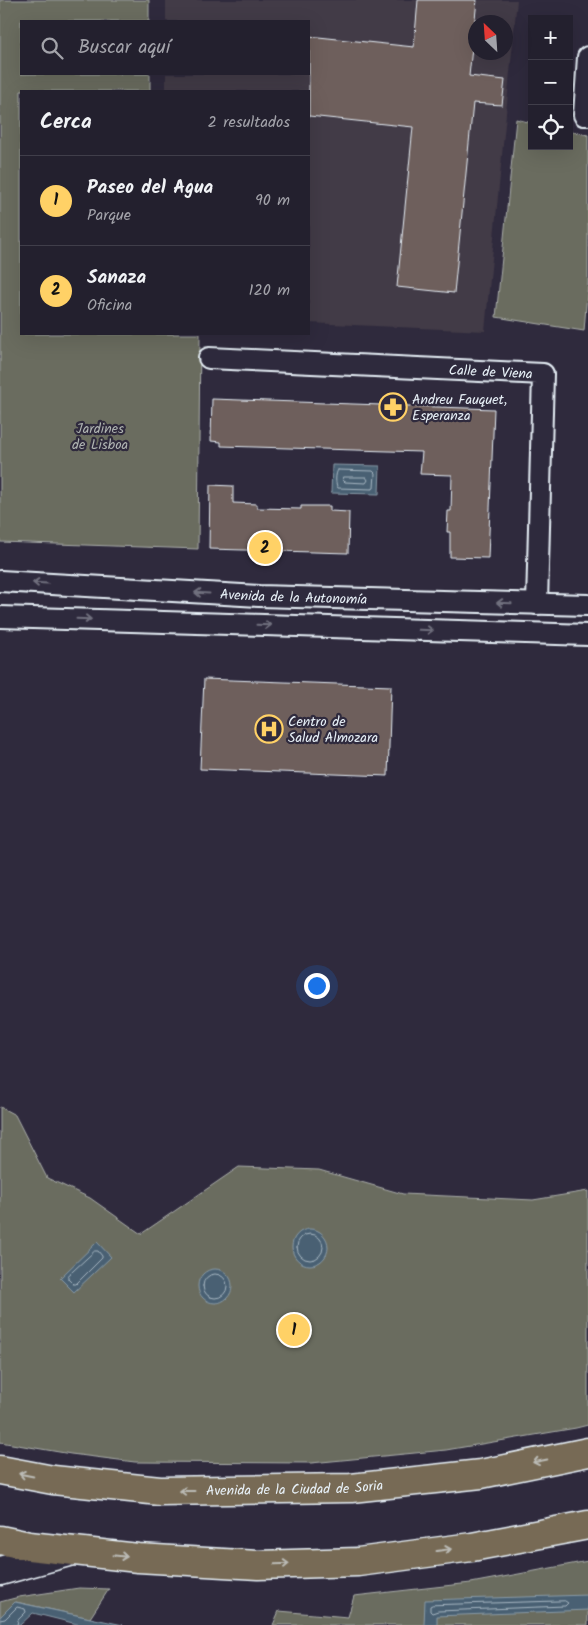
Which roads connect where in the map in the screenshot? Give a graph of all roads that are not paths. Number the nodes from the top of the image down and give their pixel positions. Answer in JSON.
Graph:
{"nodes":[{"id":1,"x":588,"y":57,"type":"edge"},
{"id":2,"x":588,"y":115,"type":"edge"},
{"id":3,"x":209,"y":358,"type":"dead end"},
{"id":4,"x":0,"y":581,"type":"edge"},
{"id":5,"x":537,"y":604,"type":"junction"},
{"id":6,"x":588,"y":605,"type":"edge"},
{"id":7,"x":0,"y":617,"type":"edge"},
{"id":8,"x":588,"y":635,"type":"edge"},
{"id":9,"x":588,"y":1452,"type":"edge"},
{"id":10,"x":0,"y":1470,"type":"edge"},
{"id":11,"x":588,"y":1525,"type":"edge"},
{"id":12,"x":0,"y":1540,"type":"edge"},
{"id":13,"x":72,"y":1551,"type":"junction"},
{"id":14,"x":0,"y":1571,"type":"edge"}],
"edges":[{"from":1,"to":2,"type":"street"},
{"from":3,"to":5,"type":"street","name":"Calle de Viena"},
{"from":5,"to":4,"type":"street","name":"Avenida de la Autonomía","one_way":true},
{"from":5,"to":6,"type":"street","name":"Avenida de la Autonomía"},
{"from":7,"to":8,"type":"street","one_way":true},
{"from":9,"to":10,"type":"main road","name":"Avenida de la Ciudad de Soria","one_way":true},
{"from":13,"to":11,"type":"main road","one_way":true},
{"from":12,"to":13,"type":"main road"},
{"from":13,"to":14,"type":"main road"}]}
